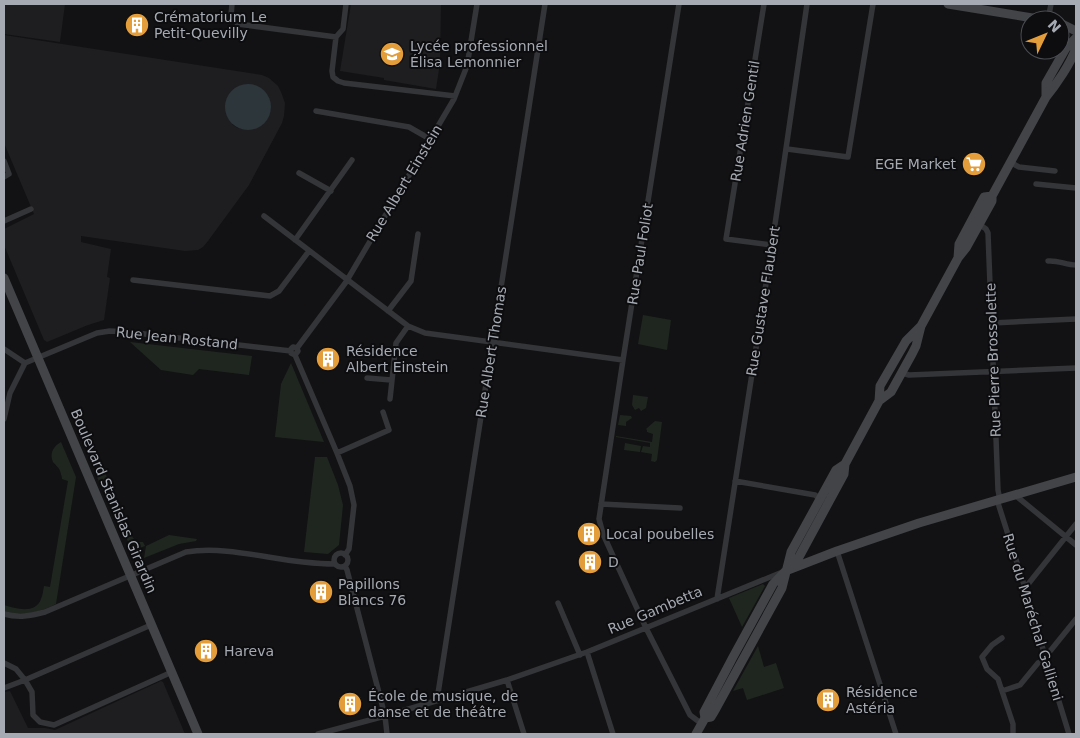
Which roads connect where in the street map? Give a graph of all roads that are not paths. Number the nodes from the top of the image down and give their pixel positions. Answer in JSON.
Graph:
{"nodes":[{"id":1,"x":232,"y":4,"type":"edge"},
{"id":2,"x":346,"y":4,"type":"edge"},
{"id":3,"x":477,"y":4,"type":"edge"},
{"id":4,"x":544,"y":4,"type":"edge"},
{"id":5,"x":679,"y":4,"type":"edge"},
{"id":6,"x":764,"y":4,"type":"edge"},
{"id":7,"x":807,"y":4,"type":"edge"},
{"id":8,"x":872,"y":4,"type":"edge"},
{"id":9,"x":948,"y":4,"type":"edge"},
{"id":10,"x":1020,"y":16,"type":"edge"},
{"id":11,"x":336,"y":37,"type":"junction"},
{"id":12,"x":1076,"y":38,"type":"edge"},
{"id":13,"x":1076,"y":48,"type":"edge"},
{"id":14,"x":455,"y":96,"type":"junction"},
{"id":15,"x":1046,"y":97,"type":"junction"},
{"id":16,"x":316,"y":112,"type":"dead end"},
{"id":17,"x":430,"y":139,"type":"junction"},
{"id":18,"x":787,"y":149,"type":"junction"},
{"id":19,"x":352,"y":160,"type":"dead end"},
{"id":20,"x":4,"y":161,"type":"edge"},
{"id":21,"x":1010,"y":162,"type":"junction"},
{"id":22,"x":1055,"y":171,"type":"dead end"},
{"id":23,"x":299,"y":173,"type":"dead end"},
{"id":24,"x":7,"y":176,"type":"edge"},
{"id":25,"x":1036,"y":184,"type":"dead end"},
{"id":26,"x":1076,"y":188,"type":"edge"},
{"id":27,"x":331,"y":191,"type":"junction"},
{"id":28,"x":992,"y":196,"type":"junction"},
{"id":29,"x":31,"y":209,"type":"dead end"},
{"id":30,"x":264,"y":216,"type":"dead end"},
{"id":31,"x":4,"y":221,"type":"edge"},
{"id":32,"x":979,"y":224,"type":"junction"},
{"id":33,"x":418,"y":234,"type":"dead end"},
{"id":34,"x":295,"y":240,"type":"junction"},
{"id":35,"x":772,"y":245,"type":"junction"},
{"id":36,"x":309,"y":251,"type":"junction"},
{"id":37,"x":958,"y":258,"type":"junction"},
{"id":38,"x":1048,"y":260,"type":"dead end"},
{"id":39,"x":1076,"y":265,"type":"edge"},
{"id":40,"x":4,"y":278,"type":"edge"},
{"id":41,"x":348,"y":279,"type":"junction"},
{"id":42,"x":133,"y":280,"type":"dead end"},
{"id":43,"x":388,"y":311,"type":"junction"},
{"id":44,"x":1076,"y":319,"type":"edge"},
{"id":45,"x":992,"y":323,"type":"junction"},
{"id":46,"x":408,"y":326,"type":"junction"},
{"id":47,"x":921,"y":326,"type":"junction"},
{"id":48,"x":493,"y":342,"type":"junction"},
{"id":49,"x":4,"y":349,"type":"edge"},
{"id":50,"x":294,"y":351,"type":"junction"},
{"id":51,"x":38,"y":358,"type":"junction"},
{"id":52,"x":623,"y":360,"type":"junction"},
{"id":53,"x":25,"y":363,"type":"junction"},
{"id":54,"x":1076,"y":368,"type":"edge"},
{"id":55,"x":994,"y":372,"type":"junction"},
{"id":56,"x":902,"y":373,"type":"junction"},
{"id":57,"x":367,"y":378,"type":"dead end"},
{"id":58,"x":391,"y":380,"type":"junction"},
{"id":59,"x":390,"y":399,"type":"dead end"},
{"id":60,"x":879,"y":401,"type":"junction"},
{"id":61,"x":383,"y":412,"type":"dead end"},
{"id":62,"x":4,"y":419,"type":"edge"},
{"id":63,"x":337,"y":453,"type":"junction"},
{"id":64,"x":845,"y":464,"type":"junction"},
{"id":65,"x":1076,"y":477,"type":"edge"},
{"id":66,"x":735,"y":481,"type":"junction"},
{"id":67,"x":1015,"y":494,"type":"junction"},
{"id":68,"x":820,"y":499,"type":"junction"},
{"id":69,"x":998,"y":500,"type":"junction"},
{"id":70,"x":601,"y":504,"type":"junction"},
{"id":71,"x":680,"y":508,"type":"dead end"},
{"id":72,"x":1076,"y":524,"type":"edge"},
{"id":73,"x":1066,"y":537,"type":"junction"},
{"id":74,"x":1076,"y":544,"type":"edge"},
{"id":75,"x":837,"y":551,"type":"junction"},
{"id":76,"x":345,"y":554,"type":"junction"},
{"id":77,"x":334,"y":564,"type":"junction"},
{"id":78,"x":345,"y":566,"type":"junction"},
{"id":79,"x":786,"y":571,"type":"junction"},
{"id":80,"x":130,"y":575,"type":"junction"},
{"id":81,"x":1025,"y":588,"type":"junction"},
{"id":82,"x":717,"y":599,"type":"junction"},
{"id":83,"x":558,"y":603,"type":"dead end"},
{"id":84,"x":4,"y":614,"type":"edge"},
{"id":85,"x":1076,"y":619,"type":"edge"},
{"id":86,"x":151,"y":625,"type":"junction"},
{"id":87,"x":646,"y":628,"type":"junction"},
{"id":88,"x":1002,"y":638,"type":"dead end"},
{"id":89,"x":587,"y":652,"type":"junction"},
{"id":90,"x":580,"y":655,"type":"junction"},
{"id":91,"x":1046,"y":658,"type":"junction"},
{"id":92,"x":4,"y":664,"type":"edge"},
{"id":93,"x":172,"y":672,"type":"junction"},
{"id":94,"x":25,"y":680,"type":"junction"},
{"id":95,"x":507,"y":680,"type":"junction"},
{"id":96,"x":4,"y":688,"type":"edge"},
{"id":97,"x":1002,"y":691,"type":"junction"},
{"id":98,"x":438,"y":700,"type":"junction"},
{"id":99,"x":385,"y":716,"type":"junction"},
{"id":100,"x":704,"y":721,"type":"junction"},
{"id":101,"x":1013,"y":733,"type":"dead end"},
{"id":102,"x":198,"y":734,"type":"edge"},
{"id":103,"x":318,"y":734,"type":"edge"},
{"id":104,"x":387,"y":734,"type":"edge"},
{"id":105,"x":524,"y":734,"type":"edge"},
{"id":106,"x":613,"y":734,"type":"edge"},
{"id":107,"x":696,"y":734,"type":"edge"},
{"id":108,"x":896,"y":734,"type":"edge"},
{"id":109,"x":1069,"y":734,"type":"edge"}],
"edges":[{"from":1,"to":11,"type":"street"},
{"from":2,"to":11,"type":"street"},
{"from":3,"to":14,"type":"street","name":"Rue Albert Einstein"},
{"from":4,"to":48,"type":"street","name":"Rue Albert Thomas"},
{"from":5,"to":52,"type":"street","name":"Rue Paul Foliot"},
{"from":6,"to":35,"type":"street","name":"Rue Adrien Gentil"},
{"from":7,"to":18,"type":"street","name":"Rue Gustave Flaubert"},
{"from":8,"to":18,"type":"street"},
{"from":9,"to":10,"type":"main road"},
{"from":11,"to":14,"type":"street"},
{"from":12,"to":15,"type":"main road"},
{"from":13,"to":15,"type":"main road"},
{"from":14,"to":17,"type":"street","name":"Rue Albert Einstein"},
{"from":15,"to":21,"type":"main road"},
{"from":16,"to":17,"type":"street"},
{"from":17,"to":41,"type":"street","name":"Rue Albert Einstein"},
{"from":18,"to":35,"type":"street","name":"Rue Gustave Flaubert"},
{"from":19,"to":27,"type":"street"},
{"from":20,"to":24,"type":"street"},
{"from":21,"to":22,"type":"street"},
{"from":21,"to":28,"type":"main road"},
{"from":23,"to":27,"type":"street"},
{"from":25,"to":26,"type":"street"},
{"from":27,"to":34,"type":"street"},
{"from":28,"to":32,"type":"main road"},
{"from":28,"to":37,"type":"main road"},
{"from":29,"to":31,"type":"street"},
{"from":30,"to":34,"type":"street"},
{"from":32,"to":37,"type":"main road"},
{"from":32,"to":45,"type":"street","name":"Rue Pierre Brossolette"},
{"from":33,"to":43,"type":"street"},
{"from":34,"to":36,"type":"street"},
{"from":35,"to":66,"type":"street","name":"Rue Gustave Flaubert"},
{"from":36,"to":41,"type":"street"},
{"from":36,"to":42,"type":"street"},
{"from":37,"to":47,"type":"main road"},
{"from":38,"to":39,"type":"street"},
{"from":40,"to":51,"type":"main road","name":"Boulevard Stanislas Girardin"},
{"from":41,"to":43,"type":"street"},
{"from":41,"to":50,"type":"street","name":"Rue Albert Einstein"},
{"from":43,"to":46,"type":"street"},
{"from":44,"to":45,"type":"street"},
{"from":45,"to":55,"type":"street","name":"Rue Pierre Brossolette"},
{"from":46,"to":48,"type":"street"},
{"from":46,"to":58,"type":"street"},
{"from":47,"to":56,"type":"main road"},
{"from":47,"to":60,"type":"main road"},
{"from":48,"to":52,"type":"street"},
{"from":48,"to":98,"type":"street","name":"Rue Albert Thomas"},
{"from":49,"to":53,"type":"street"},
{"from":50,"to":51,"type":"street","name":"Rue Jean Rostand"},
{"from":50,"to":63,"type":"street"},
{"from":51,"to":53,"type":"street","name":"Rue Jean Rostand"},
{"from":51,"to":80,"type":"main road","name":"Boulevard Stanislas Girardin"},
{"from":52,"to":70,"type":"street","name":"Rue Paul Foliot"},
{"from":53,"to":62,"type":"street"},
{"from":54,"to":55,"type":"street"},
{"from":55,"to":56,"type":"street"},
{"from":55,"to":69,"type":"street","name":"Rue Pierre Brossolette"},
{"from":56,"to":60,"type":"main road"},
{"from":57,"to":58,"type":"street"},
{"from":58,"to":59,"type":"street"},
{"from":60,"to":64,"type":"main road"},
{"from":61,"to":63,"type":"street"},
{"from":63,"to":76,"type":"street"},
{"from":64,"to":68,"type":"main road"},
{"from":64,"to":79,"type":"main road"},
{"from":65,"to":67,"type":"main road","name":"Rue Gambetta"},
{"from":66,"to":68,"type":"street"},
{"from":66,"to":82,"type":"street","name":"Rue Gustave Flaubert"},
{"from":67,"to":69,"type":"main road","name":"Rue Gambetta"},
{"from":67,"to":73,"type":"street"},
{"from":68,"to":79,"type":"main road"},
{"from":69,"to":75,"type":"main road","name":"Rue Gambetta"},
{"from":69,"to":81,"type":"street","name":"Rue du Maréchal Gallieni"},
{"from":70,"to":71,"type":"street"},
{"from":70,"to":87,"type":"street","name":"Rue Paul Foliot"},
{"from":72,"to":73,"type":"street"},
{"from":73,"to":74,"type":"street"},
{"from":73,"to":81,"type":"street"},
{"from":75,"to":79,"type":"main road","name":"Rue Gambetta"},
{"from":75,"to":108,"type":"street"},
{"from":76,"to":77,"type":"street"},
{"from":76,"to":78,"type":"street"},
{"from":77,"to":78,"type":"street"},
{"from":77,"to":80,"type":"street"},
{"from":78,"to":99,"type":"street"},
{"from":79,"to":82,"type":"street","name":"Rue Gambetta"},
{"from":79,"to":100,"type":"main road"},
{"from":79,"to":100,"type":"main road"},
{"from":80,"to":84,"type":"street"},
{"from":80,"to":86,"type":"main road","name":"Boulevard Stanislas Girardin"},
{"from":81,"to":91,"type":"street","name":"Rue du Maréchal Gallieni"},
{"from":82,"to":87,"type":"street","name":"Rue Gambetta"},
{"from":83,"to":90,"type":"street"},
{"from":85,"to":91,"type":"street"},
{"from":86,"to":93,"type":"main road","name":"Boulevard Stanislas Girardin"},
{"from":86,"to":94,"type":"street"},
{"from":87,"to":89,"type":"street","name":"Rue Gambetta"},
{"from":87,"to":100,"type":"street","name":"Rue Paul Foliot"},
{"from":88,"to":97,"type":"street"},
{"from":89,"to":90,"type":"street","name":"Rue Gambetta"},
{"from":89,"to":106,"type":"street"},
{"from":90,"to":95,"type":"street","name":"Rue Gambetta"},
{"from":91,"to":97,"type":"street"},
{"from":91,"to":109,"type":"street","name":"Rue du Maréchal Gallieni"},
{"from":92,"to":94,"type":"street"},
{"from":93,"to":94,"type":"street"},
{"from":93,"to":102,"type":"main road","name":"Boulevard Stanislas Girardin"},
{"from":94,"to":96,"type":"street"},
{"from":95,"to":98,"type":"street","name":"Rue Gambetta"},
{"from":95,"to":105,"type":"street"},
{"from":97,"to":101,"type":"street"},
{"from":98,"to":99,"type":"street","name":"Rue Gambetta"},
{"from":99,"to":103,"type":"street","name":"Rue Gambetta"},
{"from":99,"to":104,"type":"street"},
{"from":100,"to":107,"type":"main road"}]}
